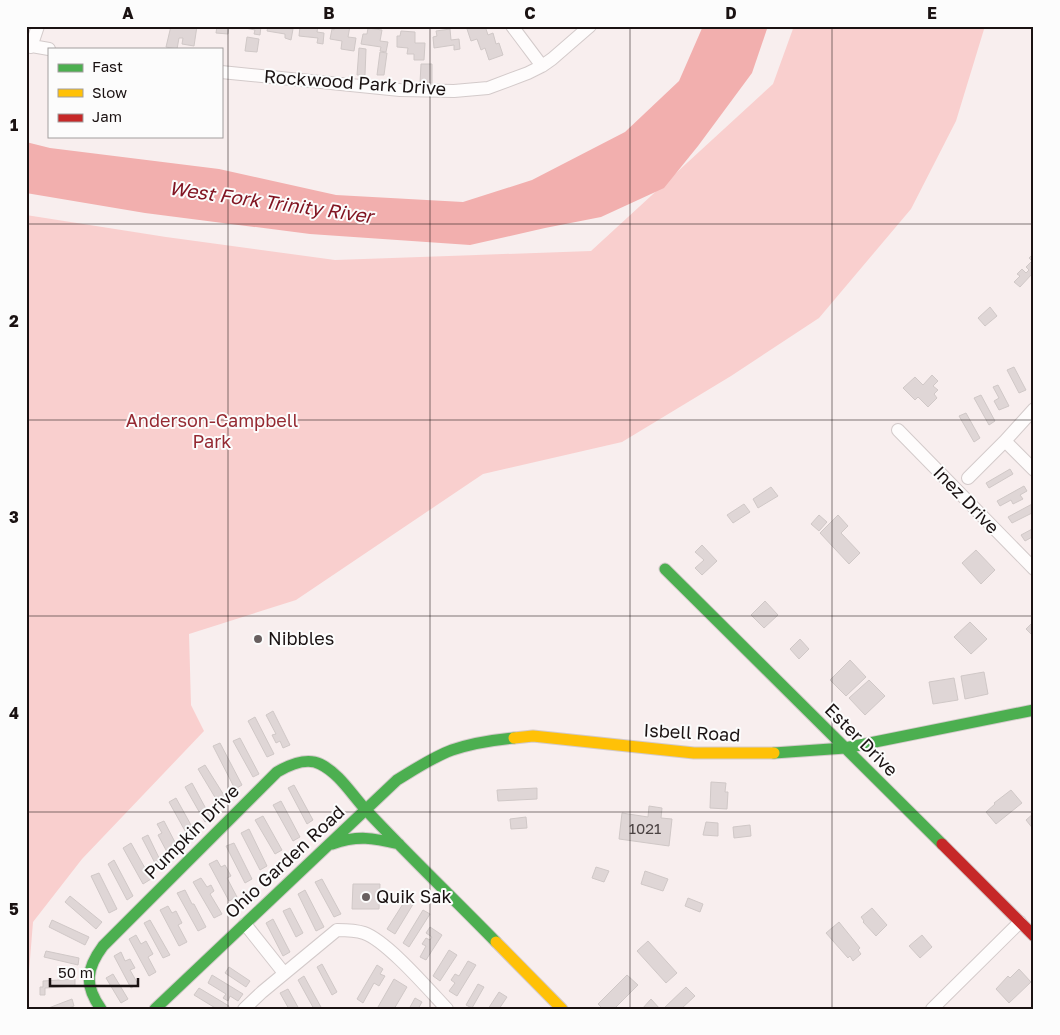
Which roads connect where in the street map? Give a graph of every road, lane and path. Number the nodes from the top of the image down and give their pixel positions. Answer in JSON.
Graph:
{"nodes":[{"id":1,"x":38,"y":26,"type":"edge"},
{"id":2,"x":512,"y":26,"type":"edge"},
{"id":3,"x":590,"y":26,"type":"edge"},
{"id":4,"x":29,"y":46,"type":"edge"},
{"id":5,"x":48,"y":49,"type":"edge"},
{"id":6,"x":542,"y":66,"type":"junction"},
{"id":7,"x":222,"y":72,"type":"edge"},
{"id":8,"x":1034,"y":409,"type":"edge"},
{"id":9,"x":898,"y":430,"type":"dead end"},
{"id":10,"x":1005,"y":441,"type":"junction"},
{"id":11,"x":1034,"y":470,"type":"edge"},
{"id":12,"x":968,"y":478,"type":"dead end"},
{"id":13,"x":665,"y":569,"type":"dead end"},
{"id":14,"x":1034,"y":569,"type":"edge"},
{"id":15,"x":1034,"y":710,"type":"edge"},
{"id":16,"x":845,"y":748,"type":"junction"},
{"id":17,"x":366,"y":810,"type":"junction"},
{"id":18,"x":400,"y":844,"type":"junction"},
{"id":19,"x":327,"y":846,"type":"junction"},
{"id":20,"x":1020,"y":922,"type":"junction"},
{"id":21,"x":245,"y":924,"type":"junction"},
{"id":22,"x":1034,"y":936,"type":"edge"},
{"id":23,"x":284,"y":973,"type":"junction"},
{"id":24,"x":101,"y":1009,"type":"edge"},
{"id":25,"x":155,"y":1009,"type":"edge"},
{"id":26,"x":244,"y":1009,"type":"edge"},
{"id":27,"x":447,"y":1009,"type":"edge"},
{"id":28,"x":562,"y":1009,"type":"edge"},
{"id":29,"x":932,"y":1009,"type":"edge"}],
"edges":[{"from":1,"to":4,"type":"street"},
{"from":2,"to":6,"type":"street"},
{"from":3,"to":6,"type":"street","name":"Rockwood Park Drive"},
{"from":4,"to":5,"type":"street"},
{"from":6,"to":7,"type":"street","name":"Rockwood Park Drive"},
{"from":8,"to":10,"type":"street"},
{"from":9,"to":14,"type":"street","name":"Inez Drive"},
{"from":10,"to":11,"type":"street"},
{"from":10,"to":12,"type":"street"},
{"from":13,"to":16,"type":"street","name":"Ester Drive"},
{"from":15,"to":16,"type":"street","name":"Isbell Road"},
{"from":16,"to":17,"type":"street","name":"Isbell Road"},
{"from":16,"to":20,"type":"street","name":"Ester Drive"},
{"from":17,"to":18,"type":"street","name":"Ohio Garden Road"},
{"from":17,"to":19,"type":"street","name":"Ohio Garden Road"},
{"from":17,"to":24,"type":"street","name":"Pumpkin Drive"},
{"from":18,"to":19,"type":"street"},
{"from":18,"to":28,"type":"street","name":"Ohio Garden Road"},
{"from":19,"to":21,"type":"street","name":"Ohio Garden Road"},
{"from":20,"to":22,"type":"street","name":"Ester Drive"},
{"from":20,"to":29,"type":"street"},
{"from":21,"to":23,"type":"street"},
{"from":21,"to":25,"type":"street","name":"Ohio Garden Road"},
{"from":23,"to":26,"type":"street"},
{"from":23,"to":27,"type":"street"}]}
